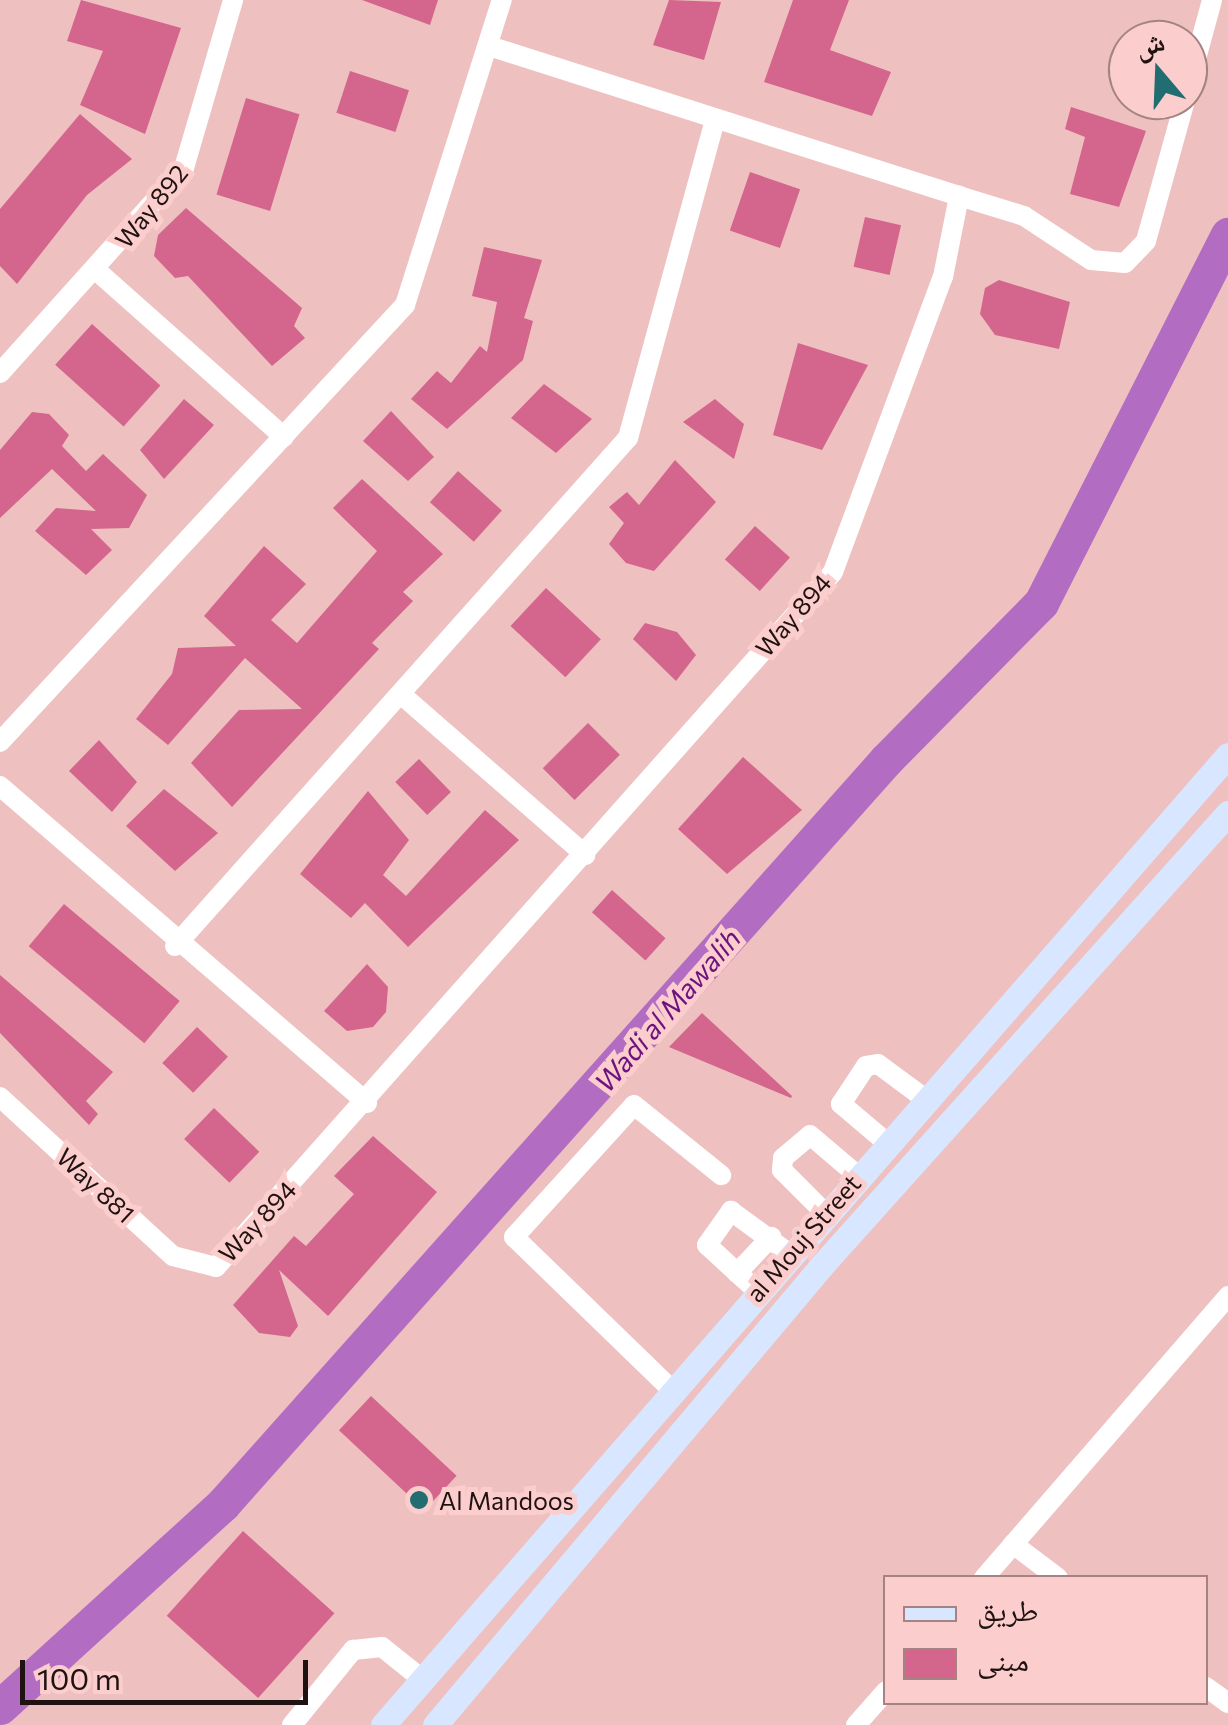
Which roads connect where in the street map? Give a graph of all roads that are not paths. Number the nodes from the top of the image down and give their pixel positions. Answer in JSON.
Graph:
{"nodes":[{"id":1,"x":233,"y":0,"type":"edge"},
{"id":2,"x":502,"y":0,"type":"edge"},
{"id":3,"x":488,"y":46,"type":"junction"},
{"id":4,"x":1179,"y":120,"type":"edge"},
{"id":5,"x":716,"y":121,"type":"junction"},
{"id":6,"x":959,"y":196,"type":"junction"},
{"id":7,"x":98,"y":271,"type":"junction"},
{"id":8,"x":0,"y":373,"type":"edge"},
{"id":9,"x":284,"y":437,"type":"junction"},
{"id":10,"x":402,"y":696,"type":"junction"},
{"id":11,"x":0,"y":742,"type":"edge"},
{"id":12,"x":1228,"y":755,"type":"edge"},
{"id":13,"x":0,"y":786,"type":"edge"},
{"id":14,"x":1228,"y":813,"type":"edge"},
{"id":15,"x":585,"y":854,"type":"junction"},
{"id":16,"x":175,"y":946,"type":"junction"},
{"id":17,"x":0,"y":1097,"type":"edge"},
{"id":18,"x":924,"y":1098,"type":"junction"},
{"id":19,"x":368,"y":1103,"type":"junction"},
{"id":20,"x":886,"y":1142,"type":"junction"},
{"id":21,"x":721,"y":1174,"type":"dead end"},
{"id":22,"x":857,"y":1175,"type":"junction"},
{"id":23,"x":825,"y":1213,"type":"junction"},
{"id":24,"x":780,"y":1246,"type":"junction"},
{"id":25,"x":196,"y":1266,"type":"joint"},
{"id":26,"x":737,"y":1273,"type":"junction"},
{"id":27,"x":757,"y":1291,"type":"junction"},
{"id":28,"x":1228,"y":1296,"type":"edge"},
{"id":29,"x":672,"y":1390,"type":"junction"},
{"id":30,"x":1013,"y":1544,"type":"junction"},
{"id":31,"x":987,"y":1575,"type":"edge"},
{"id":32,"x":1054,"y":1575,"type":"edge"},
{"id":33,"x":422,"y":1679,"type":"junction"},
{"id":34,"x":1208,"y":1689,"type":"edge"},
{"id":35,"x":883,"y":1694,"type":"edge"},
{"id":36,"x":1228,"y":1704,"type":"edge"},
{"id":37,"x":292,"y":1725,"type":"edge"},
{"id":38,"x":383,"y":1725,"type":"edge"},
{"id":39,"x":434,"y":1725,"type":"edge"},
{"id":40,"x":856,"y":1725,"type":"edge"}],
"edges":[{"from":1,"to":7,"type":"street","name":"Way 892"},
{"from":2,"to":3,"type":"street"},
{"from":3,"to":5,"type":"street"},
{"from":3,"to":9,"type":"street"},
{"from":4,"to":6,"type":"street"},
{"from":5,"to":6,"type":"street"},
{"from":5,"to":10,"type":"street"},
{"from":6,"to":15,"type":"street","name":"Way 894"},
{"from":7,"to":8,"type":"street","name":"Way 892"},
{"from":7,"to":9,"type":"street"},
{"from":9,"to":11,"type":"street"},
{"from":10,"to":15,"type":"street"},
{"from":10,"to":16,"type":"street"},
{"from":12,"to":18,"type":"main road","name":"al Mouj Street"},
{"from":13,"to":16,"type":"street"},
{"from":14,"to":39,"type":"main road","name":"al Mouj Street"},
{"from":15,"to":19,"type":"street","name":"Way 894"},
{"from":16,"to":19,"type":"street"},
{"from":17,"to":25,"type":"street","name":"Way 881"},
{"from":18,"to":20,"type":"main road","name":"al Mouj Street"},
{"from":18,"to":20,"type":"street"},
{"from":19,"to":25,"type":"street","name":"Way 894"},
{"from":20,"to":22,"type":"main road","name":"al Mouj Street"},
{"from":21,"to":29,"type":"street"},
{"from":22,"to":23,"type":"main road","name":"al Mouj Street"},
{"from":22,"to":23,"type":"street"},
{"from":23,"to":24,"type":"main road","name":"al Mouj Street"},
{"from":24,"to":26,"type":"street"},
{"from":24,"to":26,"type":"street"},
{"from":24,"to":27,"type":"main road","name":"al Mouj Street"},
{"from":26,"to":27,"type":"street"},
{"from":27,"to":29,"type":"main road","name":"al Mouj Street"},
{"from":28,"to":30,"type":"street"},
{"from":29,"to":33,"type":"main road","name":"al Mouj Street"},
{"from":30,"to":31,"type":"street"},
{"from":30,"to":32,"type":"street"},
{"from":33,"to":37,"type":"street"},
{"from":33,"to":38,"type":"main road","name":"al Mouj Street"},
{"from":34,"to":36,"type":"street"},
{"from":35,"to":40,"type":"street"}]}
